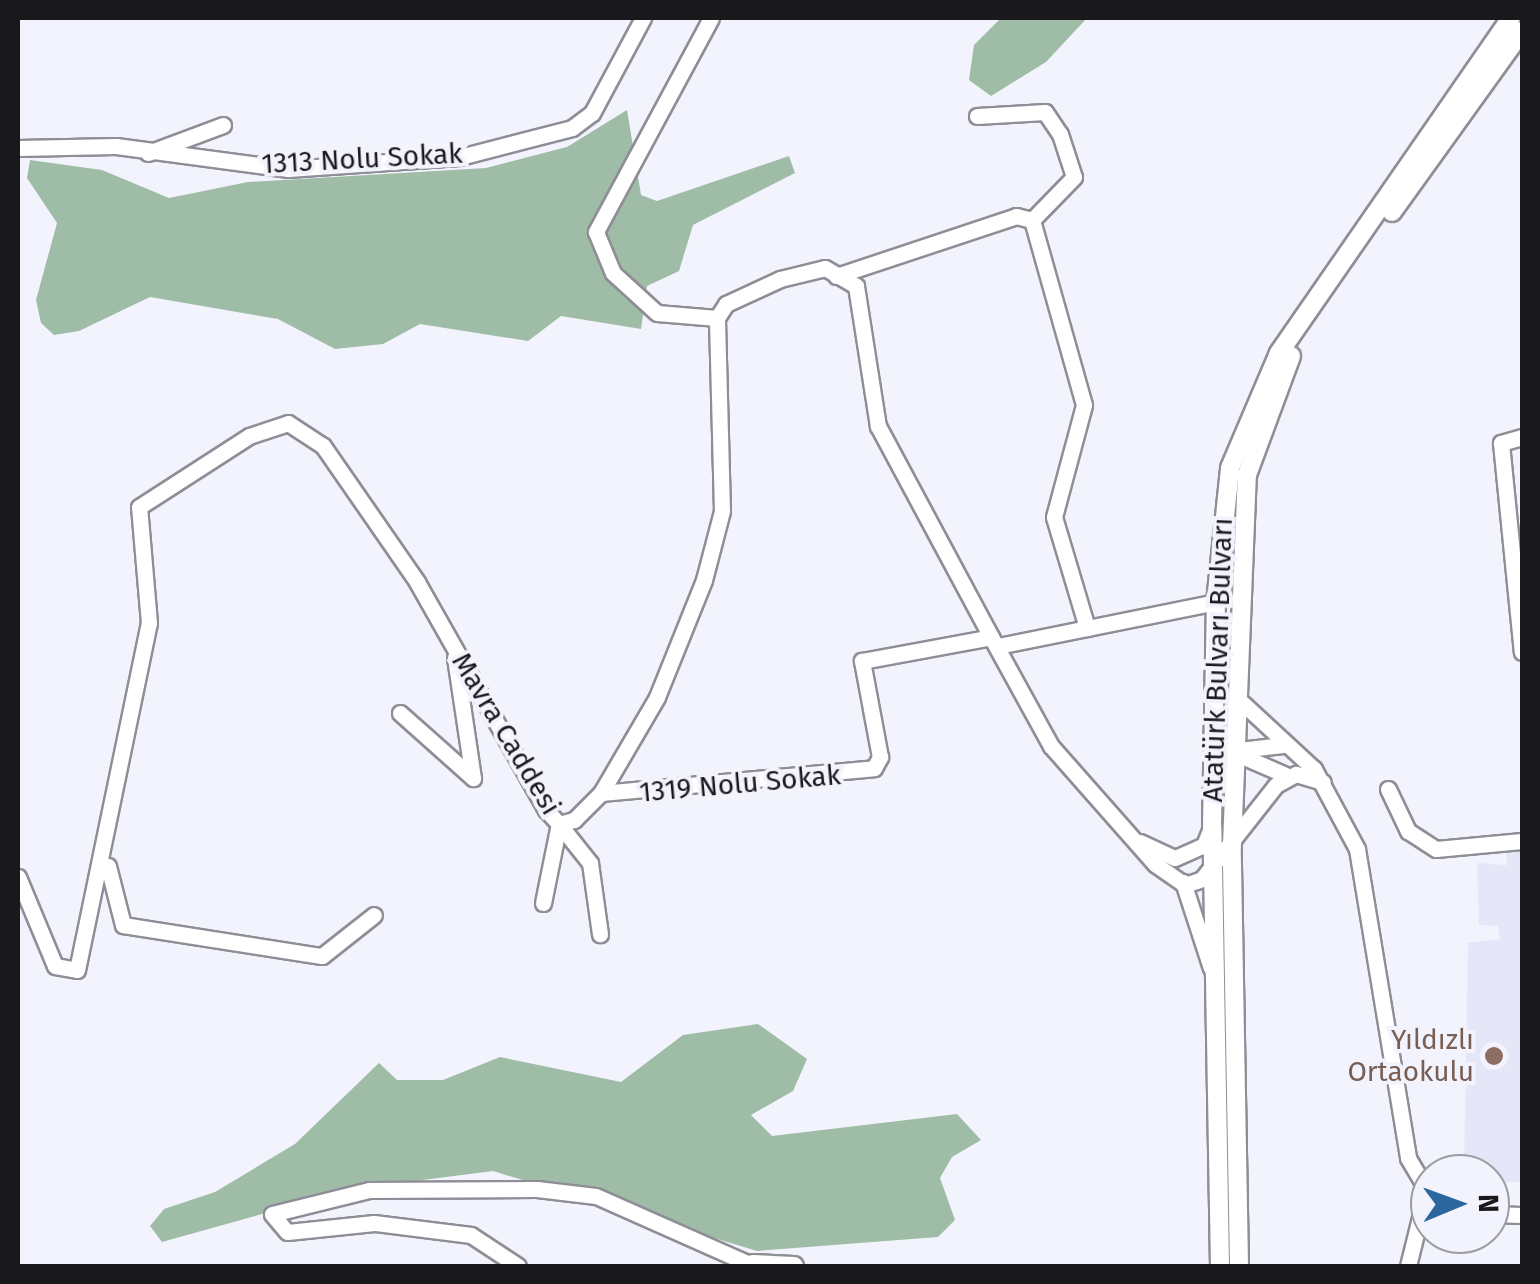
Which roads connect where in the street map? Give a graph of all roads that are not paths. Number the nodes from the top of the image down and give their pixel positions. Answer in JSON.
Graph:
{"nodes":[{"id":1,"x":643,"y":18,"type":"edge"},
{"id":2,"x":712,"y":18,"type":"edge"},
{"id":3,"x":1510,"y":18,"type":"edge"},
{"id":4,"x":1522,"y":31,"type":"edge"},
{"id":5,"x":977,"y":116,"type":"dead end"},
{"id":6,"x":223,"y":125,"type":"dead end"},
{"id":7,"x":18,"y":148,"type":"edge"},
{"id":8,"x":144,"y":154,"type":"junction"},
{"id":9,"x":1032,"y":220,"type":"junction"},
{"id":10,"x":836,"y":276,"type":"junction"},
{"id":11,"x":717,"y":318,"type":"junction"},
{"id":12,"x":1522,"y":438,"type":"edge"},
{"id":13,"x":1216,"y":602,"type":"junction"},
{"id":14,"x":1087,"y":628,"type":"junction"},
{"id":15,"x":994,"y":642,"type":"junction"},
{"id":16,"x":452,"y":644,"type":"junction"},
{"id":17,"x":1522,"y":652,"type":"edge"},
{"id":18,"x":1237,"y":698,"type":"junction"},
{"id":19,"x":400,"y":714,"type":"dead end"},
{"id":20,"x":1283,"y":745,"type":"junction"},
{"id":21,"x":1213,"y":753,"type":"junction"},
{"id":22,"x":1236,"y":753,"type":"junction"},
{"id":23,"x":1288,"y":776,"type":"junction"},
{"id":24,"x":1324,"y":782,"type":"junction"},
{"id":25,"x":1388,"y":790,"type":"dead end"},
{"id":26,"x":601,"y":793,"type":"junction"},
{"id":27,"x":559,"y":824,"type":"junction"},
{"id":28,"x":1212,"y":827,"type":"junction"},
{"id":29,"x":1132,"y":838,"type":"junction"},
{"id":30,"x":1522,"y":841,"type":"edge"},
{"id":31,"x":1232,"y":846,"type":"junction"},
{"id":32,"x":106,"y":858,"type":"junction"},
{"id":33,"x":1214,"y":872,"type":"junction"},
{"id":34,"x":18,"y":877,"type":"edge"},
{"id":35,"x":1183,"y":882,"type":"junction"},
{"id":36,"x":543,"y":903,"type":"dead end"},
{"id":37,"x":374,"y":915,"type":"dead end"},
{"id":38,"x":600,"y":934,"type":"dead end"},
{"id":39,"x":1212,"y":969,"type":"junction"},
{"id":40,"x":1410,"y":1162,"type":"edge"},
{"id":41,"x":754,"y":1265,"type":"edge"},
{"id":42,"x":518,"y":1266,"type":"edge"},
{"id":43,"x":794,"y":1266,"type":"edge"},
{"id":44,"x":1220,"y":1266,"type":"edge"},
{"id":45,"x":1239,"y":1266,"type":"edge"}],
"edges":[{"from":1,"to":8,"type":"street","name":"1313 Nolu Sokak"},
{"from":2,"to":11,"type":"street"},
{"from":3,"to":13,"type":"street","name":"Atatürk Bulvarı Bulvarı"},
{"from":4,"to":18,"type":"street","name":"Atatürk Bulvarı Bulvarı"},
{"from":5,"to":9,"type":"street"},
{"from":6,"to":8,"type":"street"},
{"from":7,"to":8,"type":"street","name":"1313 Nolu Sokak"},
{"from":9,"to":10,"type":"street"},
{"from":9,"to":14,"type":"street"},
{"from":10,"to":11,"type":"street"},
{"from":10,"to":15,"type":"street"},
{"from":11,"to":26,"type":"street","name":"Mavra Caddesi"},
{"from":12,"to":17,"type":"street"},
{"from":13,"to":14,"type":"street"},
{"from":13,"to":21,"type":"street","name":"Atatürk Bulvarı Bulvarı"},
{"from":14,"to":15,"type":"street"},
{"from":15,"to":26,"type":"street","name":"1319 Nolu Sokak"},
{"from":15,"to":29,"type":"street"},
{"from":16,"to":19,"type":"street"},
{"from":16,"to":27,"type":"street","name":"Mavra Caddesi"},
{"from":16,"to":32,"type":"street","name":"Mavra Caddesi"},
{"from":18,"to":20,"type":"street"},
{"from":18,"to":22,"type":"street","name":"Atatürk Bulvarı Bulvarı"},
{"from":20,"to":22,"type":"street"},
{"from":20,"to":24,"type":"street"},
{"from":21,"to":22,"type":"street"},
{"from":21,"to":28,"type":"street","name":"Atatürk Bulvarı Bulvarı"},
{"from":22,"to":23,"type":"street"},
{"from":22,"to":31,"type":"street","name":"Atatürk Bulvarı Bulvarı"},
{"from":23,"to":24,"type":"street"},
{"from":23,"to":31,"type":"street"},
{"from":24,"to":40,"type":"street"},
{"from":25,"to":30,"type":"street"},
{"from":26,"to":27,"type":"street","name":"Mavra Caddesi"},
{"from":27,"to":36,"type":"street"},
{"from":27,"to":38,"type":"street"},
{"from":28,"to":29,"type":"street"},
{"from":28,"to":33,"type":"street","name":"Atatürk Bulvarı Bulvarı"},
{"from":29,"to":35,"type":"street"},
{"from":31,"to":33,"type":"street"},
{"from":31,"to":45,"type":"street","name":"Atatürk Bulvarı Bulvarı"},
{"from":32,"to":34,"type":"street","name":"Mavra Caddesi"},
{"from":32,"to":37,"type":"street"},
{"from":33,"to":35,"type":"street"},
{"from":33,"to":39,"type":"street","name":"Atatürk Bulvarı Bulvarı"},
{"from":35,"to":39,"type":"street"},
{"from":39,"to":44,"type":"street","name":"Atatürk Bulvarı Bulvarı"},
{"from":41,"to":42,"type":"street"},
{"from":41,"to":43,"type":"street"}]}
